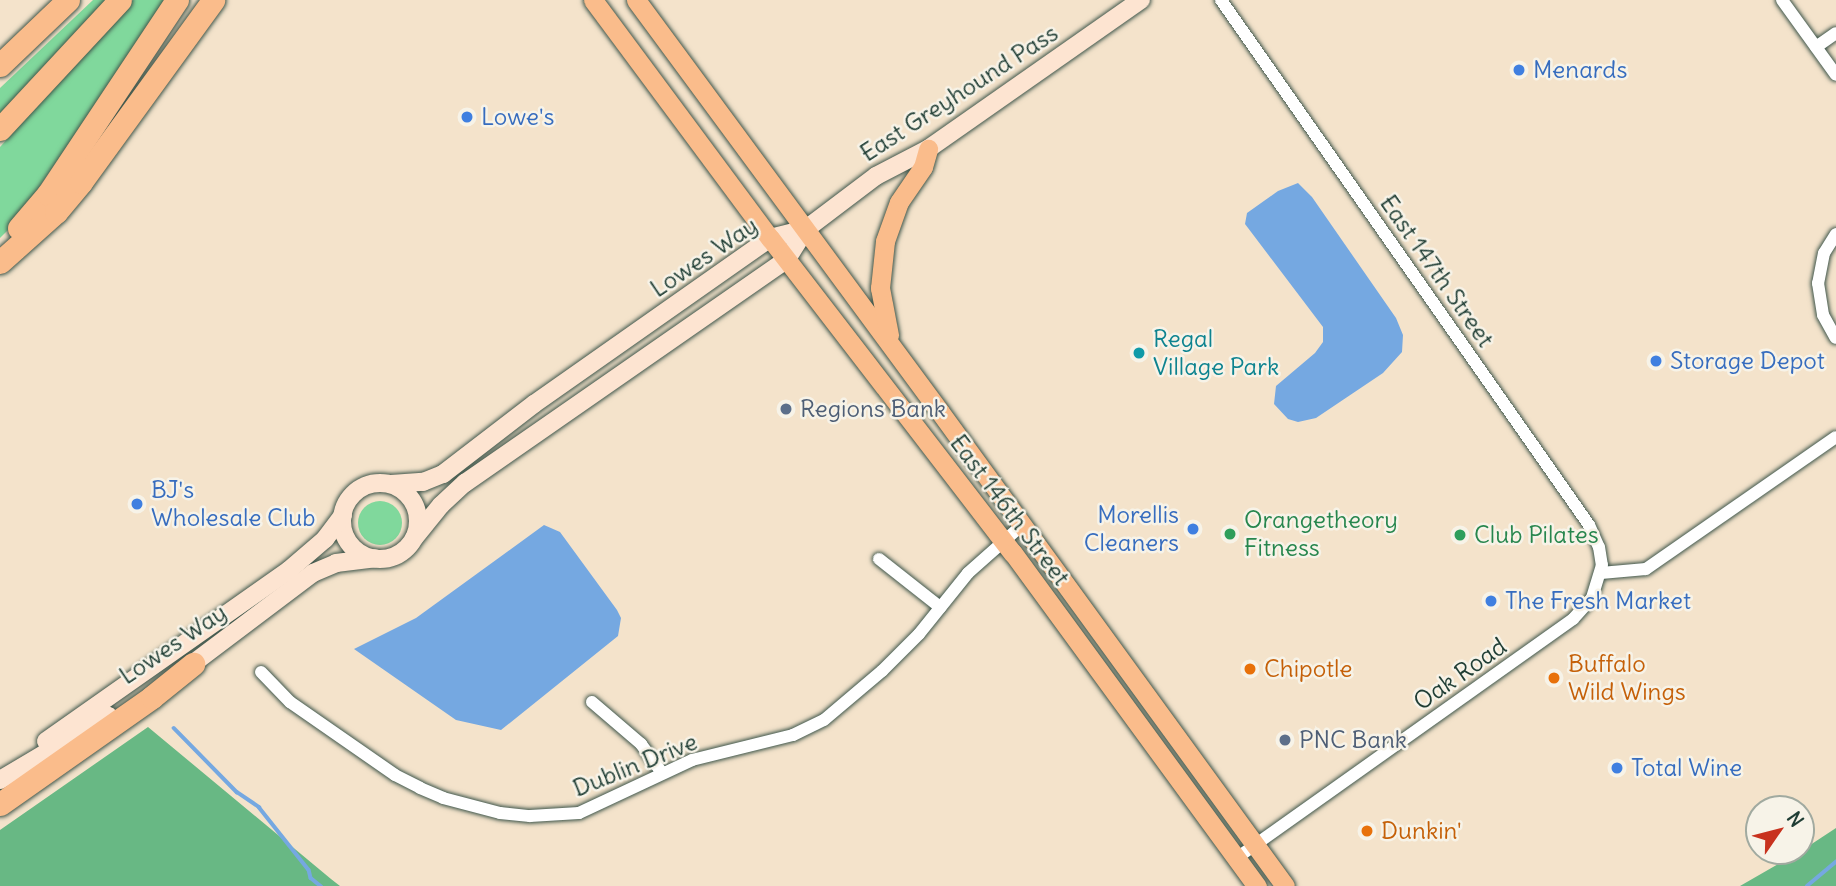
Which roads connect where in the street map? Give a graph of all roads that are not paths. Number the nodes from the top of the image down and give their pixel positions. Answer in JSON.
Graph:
{"nodes":[{"id":1,"x":68,"y":0,"type":"edge"},
{"id":2,"x":120,"y":0,"type":"edge"},
{"id":3,"x":177,"y":0,"type":"edge"},
{"id":4,"x":213,"y":0,"type":"edge"},
{"id":5,"x":593,"y":0,"type":"edge"},
{"id":6,"x":636,"y":0,"type":"edge"},
{"id":7,"x":1141,"y":0,"type":"edge"},
{"id":8,"x":1221,"y":0,"type":"edge"},
{"id":9,"x":1782,"y":0,"type":"edge"},
{"id":10,"x":1836,"y":33,"type":"edge"},
{"id":11,"x":1816,"y":47,"type":"junction"},
{"id":12,"x":0,"y":65,"type":"edge"},
{"id":13,"x":1836,"y":75,"type":"edge"},
{"id":14,"x":0,"y":129,"type":"edge"},
{"id":15,"x":928,"y":149,"type":"junction"},
{"id":16,"x":806,"y":229,"type":"junction"},
{"id":17,"x":1836,"y":234,"type":"edge"},
{"id":18,"x":770,"y":238,"type":"junction"},
{"id":19,"x":0,"y":247,"type":"edge"},
{"id":20,"x":787,"y":259,"type":"junction"},
{"id":21,"x":0,"y":262,"type":"edge"},
{"id":22,"x":1836,"y":338,"type":"edge"},
{"id":23,"x":894,"y":349,"type":"junction"},
{"id":24,"x":1836,"y":437,"type":"edge"},
{"id":25,"x":391,"y":484,"type":"junction"},
{"id":26,"x":342,"y":515,"type":"junction"},
{"id":27,"x":1022,"y":525,"type":"junction"},
{"id":28,"x":415,"y":537,"type":"junction"},
{"id":29,"x":1003,"y":540,"type":"junction"},
{"id":30,"x":375,"y":558,"type":"junction"},
{"id":31,"x":879,"y":559,"type":"dead end"},
{"id":32,"x":1601,"y":573,"type":"junction"},
{"id":33,"x":940,"y":607,"type":"junction"},
{"id":34,"x":193,"y":664,"type":"junction"},
{"id":35,"x":261,"y":673,"type":"dead end"},
{"id":36,"x":592,"y":702,"type":"dead end"},
{"id":37,"x":662,"y":773,"type":"junction"},
{"id":38,"x":0,"y":778,"type":"edge"},
{"id":39,"x":0,"y":804,"type":"edge"},
{"id":40,"x":1255,"y":845,"type":"junction"},
{"id":41,"x":1237,"y":858,"type":"junction"},
{"id":42,"x":1257,"y":886,"type":"edge"},
{"id":43,"x":1284,"y":886,"type":"edge"}],
"edges":[{"from":1,"to":12,"type":"highway"},
{"from":2,"to":14,"type":"highway"},
{"from":3,"to":19,"type":"highway"},
{"from":4,"to":21,"type":"highway"},
{"from":5,"to":18,"type":"main road","name":"East 146th Street"},
{"from":6,"to":16,"type":"main road","name":"East 146th Street"},
{"from":7,"to":15,"type":"street","name":"East Greyhound Pass"},
{"from":8,"to":32,"type":"street","name":"East 147th Street"},
{"from":9,"to":11,"type":"street"},
{"from":10,"to":11,"type":"street"},
{"from":11,"to":13,"type":"street"},
{"from":15,"to":16,"type":"street","name":"East Greyhound Pass"},
{"from":15,"to":23,"type":"main road"},
{"from":16,"to":18,"type":"street","name":"Lowes Way"},
{"from":16,"to":20,"type":"street","name":"Lowes Way"},
{"from":16,"to":23,"type":"main road","name":"East 146th Street"},
{"from":17,"to":22,"type":"street"},
{"from":18,"to":20,"type":"main road","name":"East 146th Street"},
{"from":18,"to":25,"type":"street","name":"Lowes Way"},
{"from":20,"to":28,"type":"street","name":"Lowes Way"},
{"from":20,"to":29,"type":"main road","name":"East 146th Street"},
{"from":23,"to":27,"type":"main road","name":"East 146th Street"},
{"from":24,"to":32,"type":"street"},
{"from":25,"to":26,"type":"street","name":"Lowes Way"},
{"from":25,"to":28,"type":"street"},
{"from":26,"to":30,"type":"street"},
{"from":26,"to":38,"type":"street","name":"Lowes Way"},
{"from":27,"to":29,"type":"street","name":"Dublin Drive"},
{"from":27,"to":40,"type":"main road","name":"East 146th Street"},
{"from":28,"to":30,"type":"street","name":"Lowes Way"},
{"from":29,"to":33,"type":"street","name":"Dublin Drive"},
{"from":29,"to":41,"type":"main road","name":"East 146th Street"},
{"from":30,"to":34,"type":"street","name":"Lowes Way"},
{"from":31,"to":33,"type":"street"},
{"from":32,"to":40,"type":"street","name":"Oak Road"},
{"from":33,"to":37,"type":"street","name":"Dublin Drive"},
{"from":34,"to":38,"type":"street","name":"Lowes Way"},
{"from":34,"to":39,"type":"highway"},
{"from":35,"to":37,"type":"street","name":"Dublin Drive"},
{"from":36,"to":37,"type":"street"},
{"from":40,"to":41,"type":"street","name":"Oak Road"},
{"from":40,"to":43,"type":"main road","name":"East 146th Street"},
{"from":41,"to":42,"type":"main road","name":"East 146th Street"}]}
